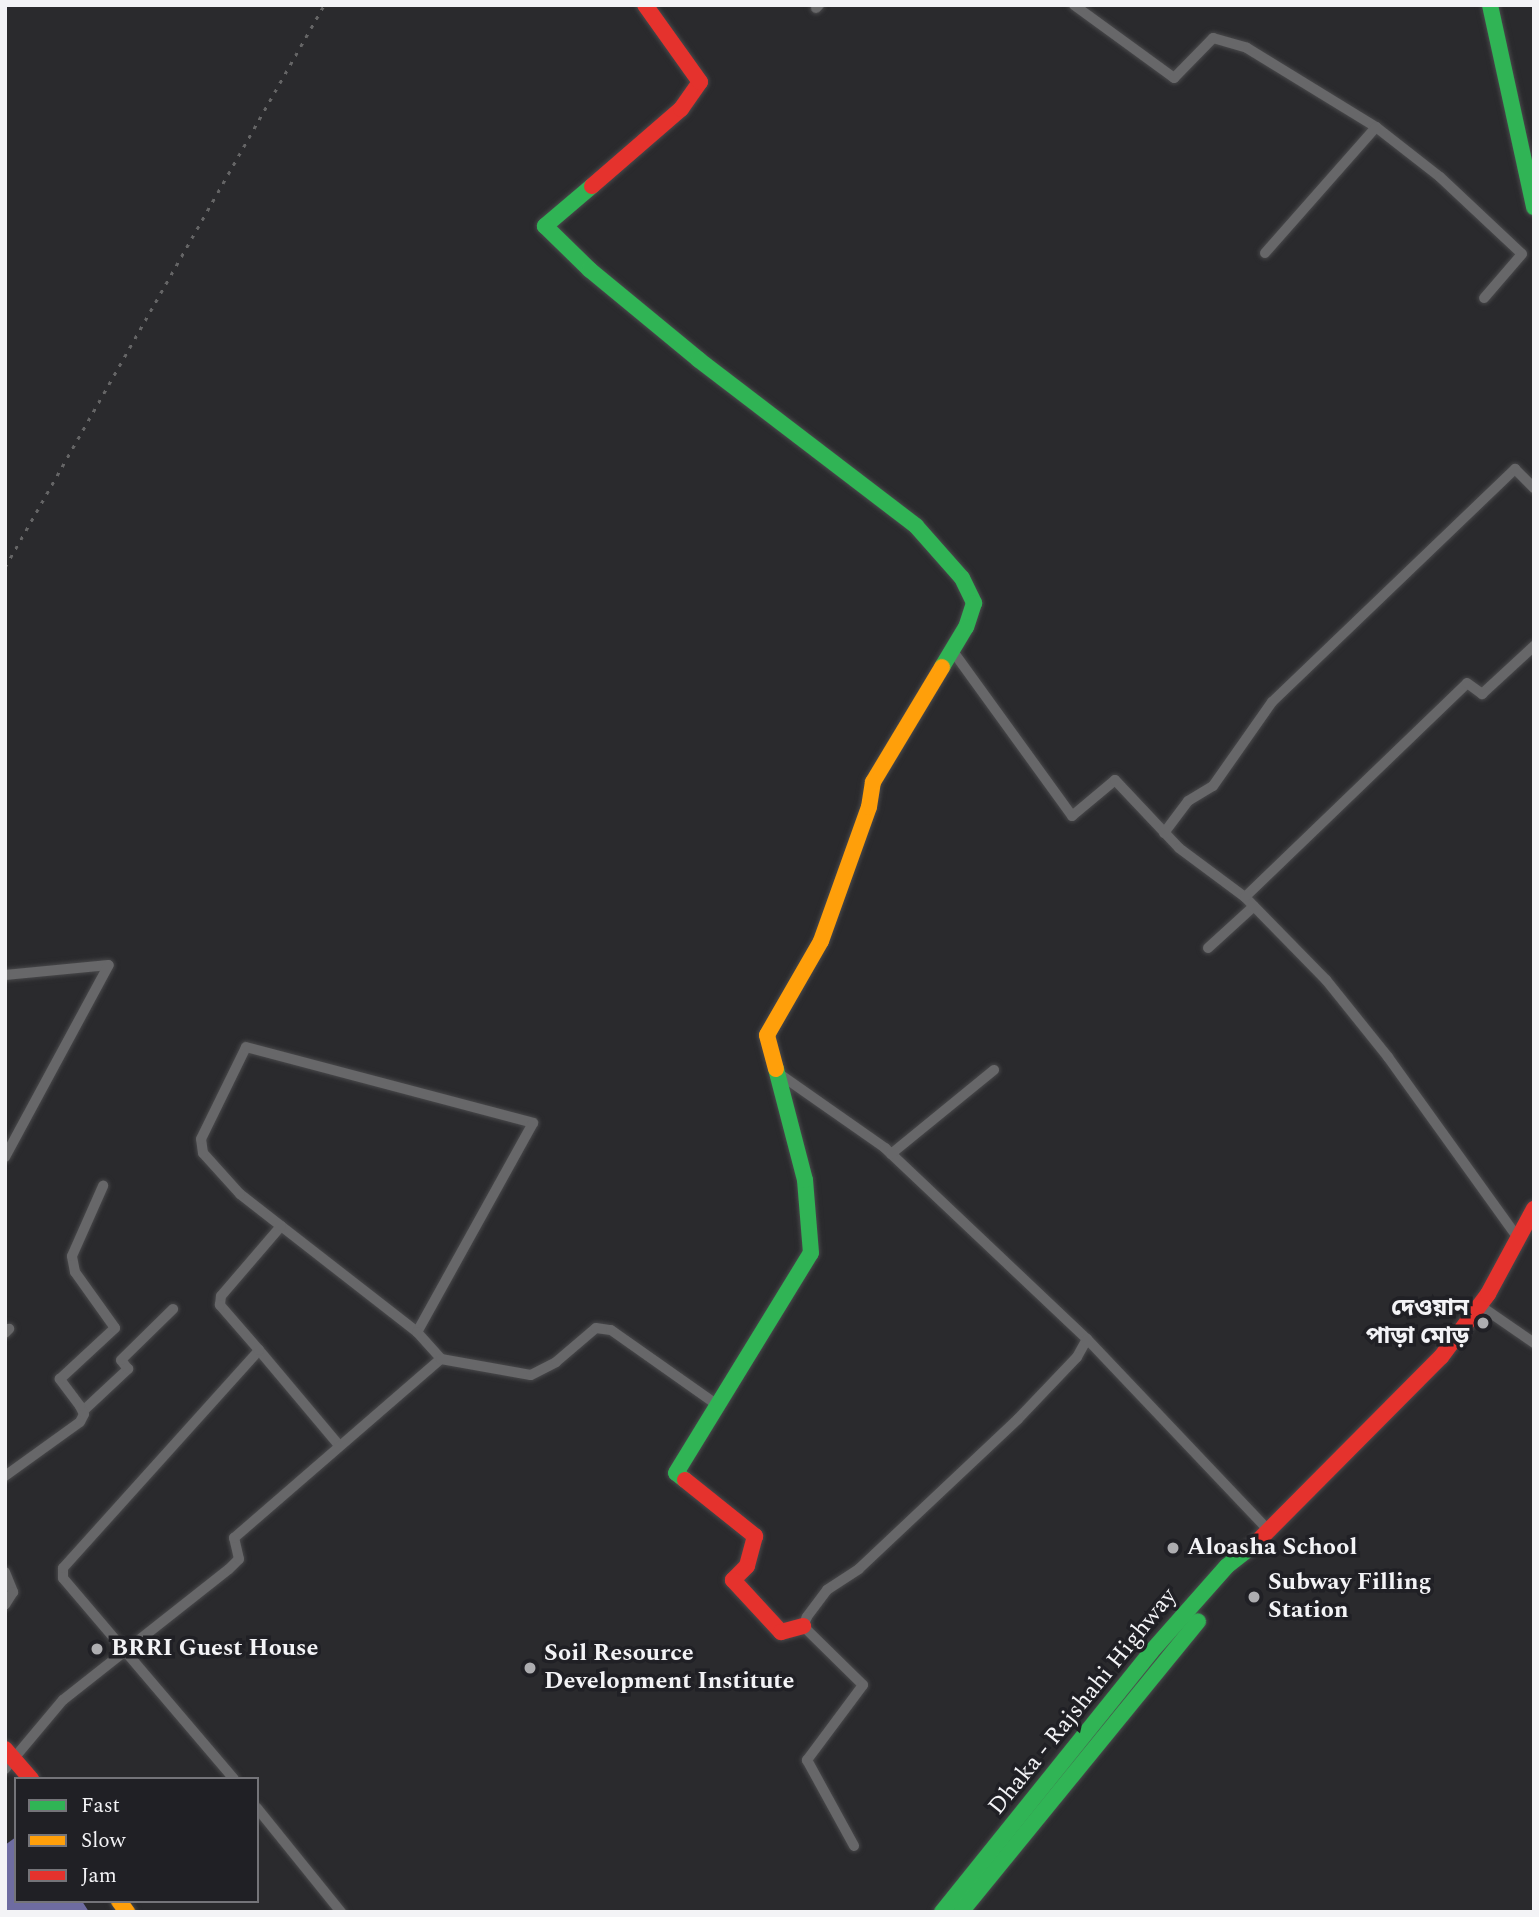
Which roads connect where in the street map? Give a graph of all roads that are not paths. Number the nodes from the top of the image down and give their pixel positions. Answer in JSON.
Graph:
{"nodes":[{"id":1,"x":645,"y":5,"type":"edge"},
{"id":2,"x":1074,"y":5,"type":"edge"},
{"id":3,"x":1490,"y":5,"type":"edge"},
{"id":4,"x":1376,"y":127,"type":"junction"},
{"id":5,"x":1534,"y":207,"type":"edge"},
{"id":6,"x":1265,"y":253,"type":"dead end"},
{"id":7,"x":1528,"y":253,"type":"edge"},
{"id":8,"x":1484,"y":298,"type":"dead end"},
{"id":9,"x":1534,"y":488,"type":"edge"},
{"id":10,"x":1534,"y":646,"type":"edge"},
{"id":11,"x":952,"y":650,"type":"junction"},
{"id":12,"x":1164,"y":833,"type":"junction"},
{"id":13,"x":1245,"y":897,"type":"junction"},
{"id":14,"x":1254,"y":906,"type":"junction"},
{"id":15,"x":1208,"y":948,"type":"dead end"},
{"id":16,"x":5,"y":975,"type":"edge"},
{"id":17,"x":994,"y":1070,"type":"dead end"},
{"id":18,"x":778,"y":1073,"type":"junction"},
{"id":19,"x":891,"y":1154,"type":"junction"},
{"id":20,"x":5,"y":1157,"type":"edge"},
{"id":21,"x":103,"y":1186,"type":"dead end"},
{"id":22,"x":1534,"y":1209,"type":"edge"},
{"id":23,"x":281,"y":1226,"type":"junction"},
{"id":24,"x":1518,"y":1238,"type":"junction"},
{"id":25,"x":1479,"y":1306,"type":"junction"},
{"id":26,"x":173,"y":1309,"type":"dead end"},
{"id":27,"x":417,"y":1332,"type":"junction"},
{"id":28,"x":1087,"y":1339,"type":"junction"},
{"id":29,"x":1534,"y":1343,"type":"edge"},
{"id":30,"x":259,"y":1350,"type":"junction"},
{"id":31,"x":441,"y":1359,"type":"junction"},
{"id":32,"x":720,"y":1407,"type":"junction"},
{"id":33,"x":83,"y":1411,"type":"junction"},
{"id":34,"x":338,"y":1444,"type":"junction"},
{"id":35,"x":5,"y":1476,"type":"edge"},
{"id":36,"x":1270,"y":1532,"type":"junction"},
{"id":37,"x":5,"y":1572,"type":"edge"},
{"id":38,"x":5,"y":1605,"type":"edge"},
{"id":39,"x":803,"y":1626,"type":"junction"},
{"id":40,"x":126,"y":1647,"type":"junction"},
{"id":41,"x":9,"y":1765,"type":"edge"},
{"id":42,"x":28,"y":1777,"type":"edge"},
{"id":43,"x":232,"y":1777,"type":"edge"},
{"id":44,"x":259,"y":1810,"type":"edge"},
{"id":45,"x":854,"y":1846,"type":"dead end"},
{"id":46,"x":341,"y":1912,"type":"edge"},
{"id":47,"x":942,"y":1912,"type":"edge"},
{"id":48,"x":961,"y":1912,"type":"edge"}],
"edges":[{"from":1,"to":11,"type":"main road"},
{"from":2,"to":4,"type":"street"},
{"from":3,"to":5,"type":"main road"},
{"from":4,"to":6,"type":"street"},
{"from":4,"to":7,"type":"street"},
{"from":7,"to":8,"type":"street"},
{"from":9,"to":12,"type":"street"},
{"from":10,"to":13,"type":"street"},
{"from":11,"to":12,"type":"street"},
{"from":11,"to":18,"type":"main road"},
{"from":12,"to":13,"type":"street"},
{"from":13,"to":14,"type":"street"},
{"from":14,"to":15,"type":"street"},
{"from":14,"to":24,"type":"street"},
{"from":16,"to":20,"type":"street"},
{"from":17,"to":19,"type":"street"},
{"from":18,"to":19,"type":"street"},
{"from":18,"to":32,"type":"main road"},
{"from":19,"to":28,"type":"street"},
{"from":21,"to":33,"type":"street"},
{"from":22,"to":24,"type":"main road","name":"Dhaka - Rajshahi Highway"},
{"from":23,"to":27,"type":"street"},
{"from":23,"to":27,"type":"street"},
{"from":23,"to":30,"type":"street"},
{"from":24,"to":25,"type":"main road","name":"Dhaka - Rajshahi Highway"},
{"from":25,"to":29,"type":"street"},
{"from":25,"to":36,"type":"main road","name":"Dhaka - Rajshahi Highway"},
{"from":26,"to":33,"type":"street"},
{"from":27,"to":31,"type":"street"},
{"from":28,"to":36,"type":"street"},
{"from":28,"to":39,"type":"street"},
{"from":30,"to":34,"type":"street"},
{"from":30,"to":40,"type":"street"},
{"from":31,"to":32,"type":"street"},
{"from":31,"to":34,"type":"street"},
{"from":32,"to":39,"type":"main road"},
{"from":33,"to":35,"type":"street"},
{"from":34,"to":40,"type":"street"},
{"from":36,"to":47,"type":"main road","name":"Dhaka - Rajshahi Highway"},
{"from":36,"to":48,"type":"main road","name":"Dhaka - Rajshahi Highway"},
{"from":37,"to":38,"type":"street"},
{"from":39,"to":45,"type":"street"},
{"from":40,"to":41,"type":"street"},
{"from":40,"to":43,"type":"street"},
{"from":41,"to":42,"type":"main road"},
{"from":44,"to":46,"type":"street"}]}
